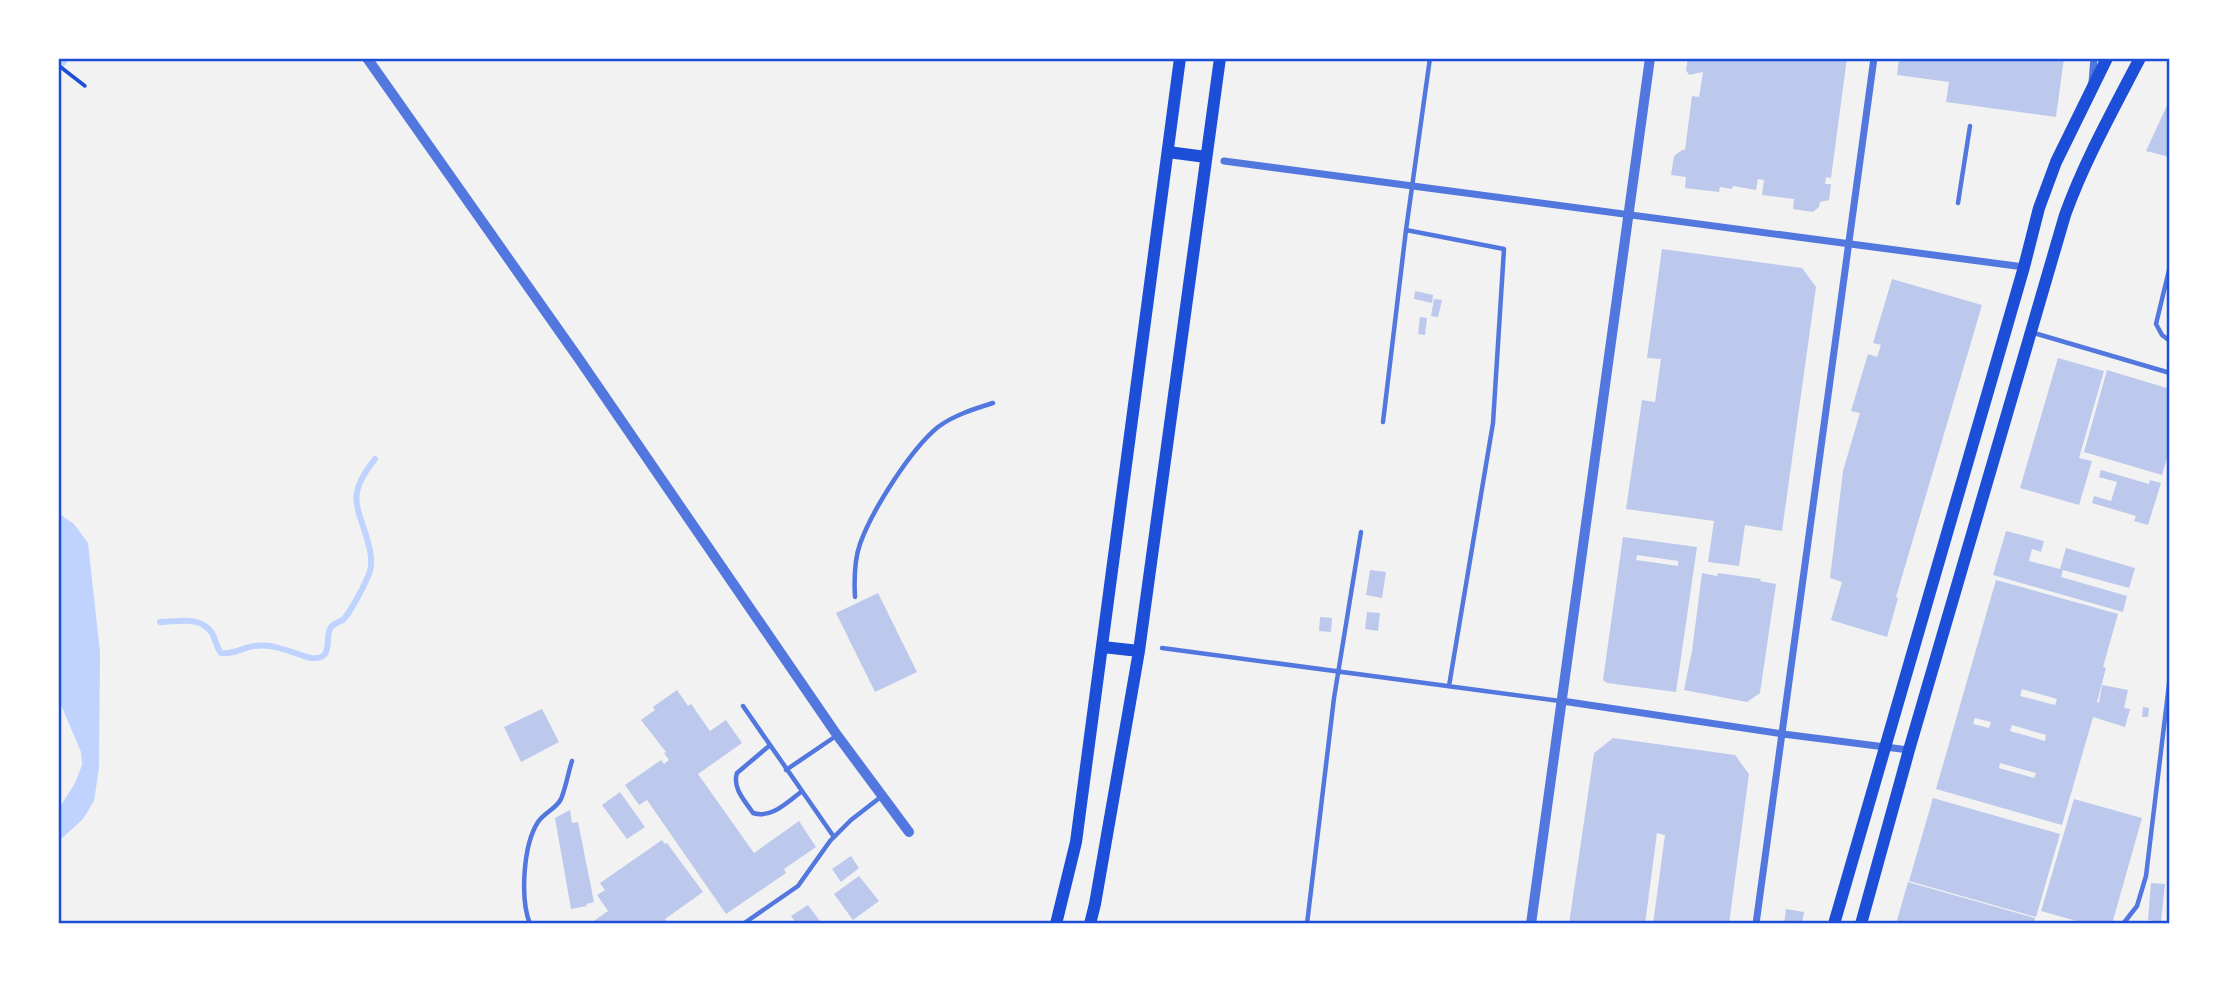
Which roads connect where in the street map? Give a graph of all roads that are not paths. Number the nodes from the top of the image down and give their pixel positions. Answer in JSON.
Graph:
{"nodes":[{"id":1,"x":367,"y":58,"type":"edge"},
{"id":2,"x":1180,"y":58,"type":"edge"},
{"id":3,"x":1220,"y":58,"type":"edge"},
{"id":4,"x":1430,"y":58,"type":"edge"},
{"id":5,"x":1650,"y":58,"type":"edge"},
{"id":6,"x":1874,"y":58,"type":"edge"},
{"id":7,"x":2094,"y":58,"type":"edge"},
{"id":8,"x":2107,"y":58,"type":"edge"},
{"id":9,"x":2140,"y":58,"type":"edge"},
{"id":10,"x":2091,"y":89,"type":"junction"},
{"id":11,"x":1970,"y":126,"type":"dead end"},
{"id":12,"x":1168,"y":152,"type":"junction"},
{"id":13,"x":1206,"y":157,"type":"junction"},
{"id":14,"x":1224,"y":161,"type":"dead end"},
{"id":15,"x":1413,"y":187,"type":"junction"},
{"id":16,"x":1958,"y":203,"type":"dead end"},
{"id":17,"x":1629,"y":216,"type":"junction"},
{"id":18,"x":1406,"y":230,"type":"junction"},
{"id":19,"x":1850,"y":243,"type":"junction"},
{"id":20,"x":2170,"y":266,"type":"edge"},
{"id":21,"x":2024,"y":267,"type":"junction"},
{"id":22,"x":2030,"y":331,"type":"junction"},
{"id":23,"x":2170,"y":341,"type":"edge"},
{"id":24,"x":2170,"y":373,"type":"edge"},
{"id":25,"x":993,"y":403,"type":"dead end"},
{"id":26,"x":1383,"y":422,"type":"dead end"},
{"id":27,"x":1361,"y":532,"type":"dead end"},
{"id":28,"x":855,"y":597,"type":"dead end"},
{"id":29,"x":1103,"y":647,"type":"junction"},
{"id":30,"x":1161,"y":648,"type":"dead end"},
{"id":31,"x":1139,"y":651,"type":"junction"},
{"id":32,"x":1340,"y":672,"type":"junction"},
{"id":33,"x":2170,"y":676,"type":"edge"},
{"id":34,"x":1448,"y":686,"type":"junction"},
{"id":35,"x":1562,"y":701,"type":"junction"},
{"id":36,"x":743,"y":706,"type":"dead end"},
{"id":37,"x":1783,"y":734,"type":"junction"},
{"id":38,"x":837,"y":735,"type":"junction"},
{"id":39,"x":769,"y":746,"type":"junction"},
{"id":40,"x":1886,"y":747,"type":"junction"},
{"id":41,"x":1909,"y":750,"type":"junction"},
{"id":42,"x":572,"y":761,"type":"dead end"},
{"id":43,"x":786,"y":770,"type":"junction"},
{"id":44,"x":801,"y":792,"type":"junction"},
{"id":45,"x":882,"y":796,"type":"junction"},
{"id":46,"x":1862,"y":830,"type":"junction"},
{"id":47,"x":909,"y":832,"type":"dead end"},
{"id":48,"x":1885,"y":836,"type":"junction"},
{"id":49,"x":834,"y":837,"type":"junction"},
{"id":50,"x":1846,"y":886,"type":"junction"},
{"id":51,"x":1870,"y":893,"type":"junction"},
{"id":52,"x":530,"y":924,"type":"edge"},
{"id":53,"x":743,"y":924,"type":"edge"},
{"id":54,"x":1056,"y":924,"type":"edge"},
{"id":55,"x":1093,"y":924,"type":"edge"},
{"id":56,"x":1307,"y":924,"type":"edge"},
{"id":57,"x":1531,"y":924,"type":"edge"},
{"id":58,"x":1756,"y":924,"type":"edge"},
{"id":59,"x":1834,"y":924,"type":"edge"},
{"id":60,"x":1861,"y":924,"type":"edge"},
{"id":61,"x":2123,"y":924,"type":"edge"}],
"edges":[{"from":1,"to":38,"type":"street"},
{"from":2,"to":12,"type":"main road"},
{"from":3,"to":13,"type":"main road"},
{"from":4,"to":15,"type":"lane"},
{"from":5,"to":17,"type":"street"},
{"from":6,"to":19,"type":"street"},
{"from":7,"to":10,"type":"street"},
{"from":8,"to":10,"type":"main road"},
{"from":9,"to":22,"type":"main road"},
{"from":10,"to":21,"type":"main road"},
{"from":11,"to":16,"type":"lane"},
{"from":12,"to":13,"type":"main road"},
{"from":12,"to":29,"type":"main road"},
{"from":13,"to":31,"type":"main road"},
{"from":14,"to":15,"type":"street"},
{"from":15,"to":17,"type":"street"},
{"from":15,"to":18,"type":"lane"},
{"from":17,"to":19,"type":"street"},
{"from":17,"to":35,"type":"street"},
{"from":18,"to":26,"type":"lane"},
{"from":18,"to":34,"type":"lane"},
{"from":19,"to":21,"type":"street"},
{"from":19,"to":37,"type":"street"},
{"from":20,"to":23,"type":"lane"},
{"from":21,"to":40,"type":"main road"},
{"from":22,"to":24,"type":"lane"},
{"from":22,"to":41,"type":"main road"},
{"from":25,"to":28,"type":"lane"},
{"from":27,"to":32,"type":"lane"},
{"from":29,"to":31,"type":"main road"},
{"from":29,"to":54,"type":"main road"},
{"from":30,"to":32,"type":"lane"},
{"from":31,"to":55,"type":"main road"},
{"from":32,"to":34,"type":"lane"},
{"from":32,"to":56,"type":"lane"},
{"from":33,"to":61,"type":"lane"},
{"from":34,"to":35,"type":"lane"},
{"from":35,"to":37,"type":"street"},
{"from":35,"to":57,"type":"street"},
{"from":36,"to":39,"type":"lane"},
{"from":37,"to":40,"type":"street"},
{"from":37,"to":58,"type":"street"},
{"from":38,"to":43,"type":"lane"},
{"from":38,"to":45,"type":"street"},
{"from":39,"to":43,"type":"lane"},
{"from":39,"to":44,"type":"lane"},
{"from":40,"to":41,"type":"street"},
{"from":40,"to":46,"type":"main road"},
{"from":41,"to":48,"type":"main road"},
{"from":42,"to":52,"type":"lane"},
{"from":43,"to":44,"type":"lane"},
{"from":44,"to":49,"type":"lane"},
{"from":45,"to":47,"type":"street"},
{"from":45,"to":49,"type":"lane"},
{"from":46,"to":48,"type":"main road"},
{"from":46,"to":50,"type":"main road"},
{"from":48,"to":51,"type":"main road"},
{"from":49,"to":53,"type":"lane"},
{"from":50,"to":51,"type":"main road"},
{"from":50,"to":59,"type":"main road"},
{"from":51,"to":60,"type":"main road"}]}
